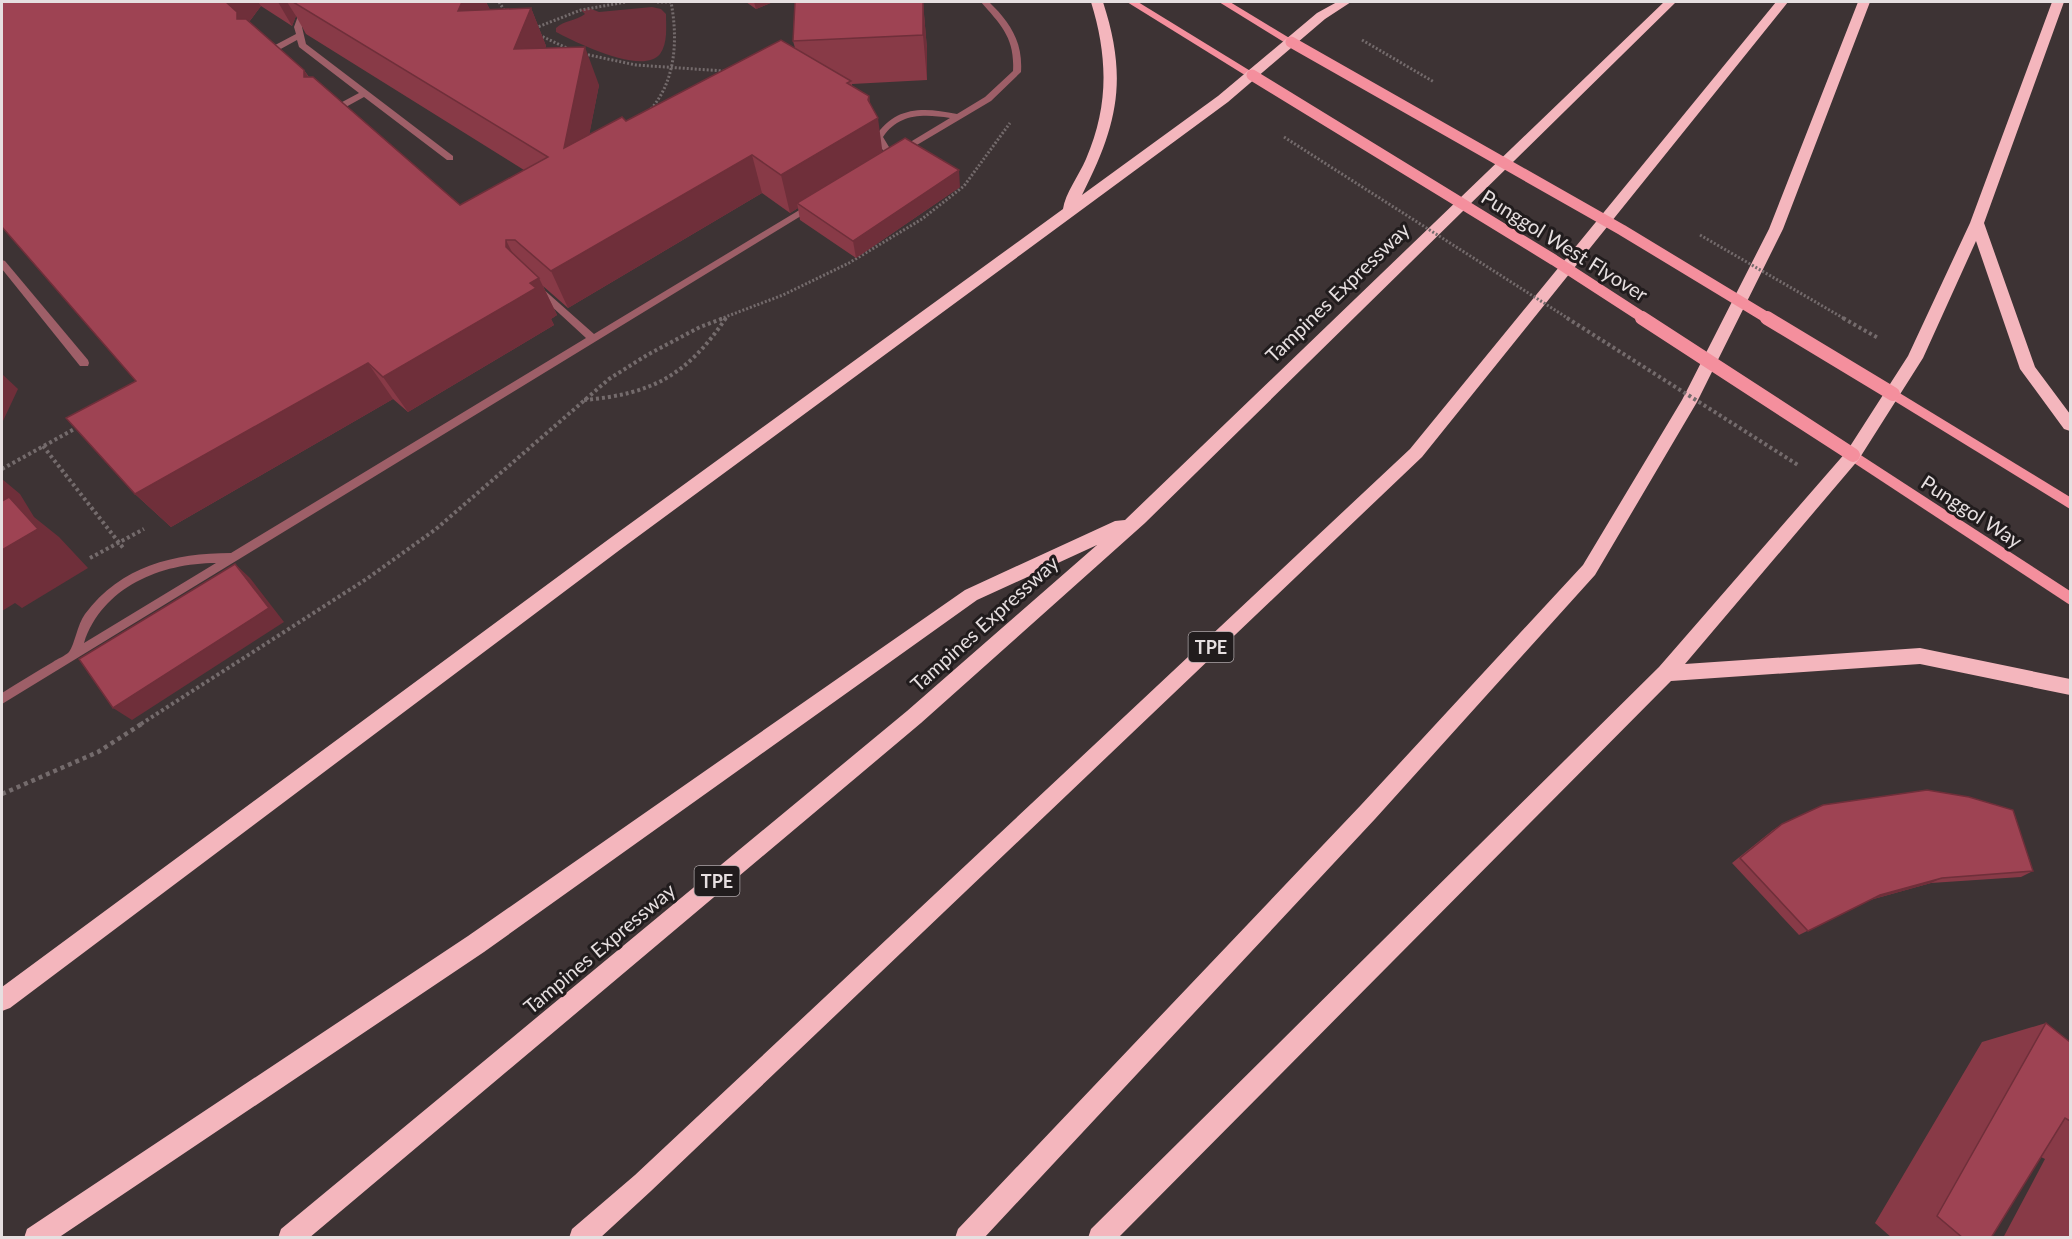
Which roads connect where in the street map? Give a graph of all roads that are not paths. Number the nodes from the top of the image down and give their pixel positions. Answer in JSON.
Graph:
{"nodes":[{"id":1,"x":307,"y":2,"type":"edge"},
{"id":2,"x":985,"y":2,"type":"edge"},
{"id":3,"x":1097,"y":2,"type":"edge"},
{"id":4,"x":1132,"y":2,"type":"edge"},
{"id":5,"x":1224,"y":2,"type":"edge"},
{"id":6,"x":1345,"y":2,"type":"edge"},
{"id":7,"x":1670,"y":2,"type":"edge"},
{"id":8,"x":1782,"y":2,"type":"edge"},
{"id":9,"x":1864,"y":2,"type":"edge"},
{"id":10,"x":2058,"y":2,"type":"edge"},
{"id":11,"x":300,"y":35,"type":"junction"},
{"id":12,"x":1291,"y":42,"type":"junction"},
{"id":13,"x":265,"y":54,"type":"edge"},
{"id":14,"x":1252,"y":75,"type":"junction"},
{"id":15,"x":365,"y":93,"type":"junction"},
{"id":16,"x":331,"y":112,"type":"edge"},
{"id":17,"x":959,"y":117,"type":"junction"},
{"id":18,"x":891,"y":157,"type":"junction"},
{"id":19,"x":450,"y":158,"type":"dead end"},
{"id":20,"x":881,"y":164,"type":"edge"},
{"id":21,"x":821,"y":200,"type":"edge"},
{"id":22,"x":1067,"y":213,"type":"junction"},
{"id":23,"x":1977,"y":223,"type":"junction"},
{"id":24,"x":2,"y":263,"type":"edge"},
{"id":25,"x":529,"y":281,"type":"edge"},
{"id":26,"x":593,"y":339,"type":"junction"},
{"id":27,"x":84,"y":363,"type":"edge"},
{"id":28,"x":1893,"y":394,"type":"junction"},
{"id":29,"x":2070,"y":426,"type":"edge"},
{"id":30,"x":1853,"y":455,"type":"junction"},
{"id":31,"x":2070,"y":504,"type":"edge"},
{"id":32,"x":1139,"y":518,"type":"junction"},
{"id":33,"x":233,"y":558,"type":"junction"},
{"id":34,"x":2070,"y":599,"type":"edge"},
{"id":35,"x":74,"y":654,"type":"junction"},
{"id":36,"x":1666,"y":673,"type":"junction"},
{"id":37,"x":2070,"y":687,"type":"edge"},
{"id":38,"x":2,"y":699,"type":"edge"},
{"id":39,"x":2,"y":1000,"type":"edge"},
{"id":40,"x":36,"y":1238,"type":"edge"},
{"id":41,"x":290,"y":1238,"type":"edge"},
{"id":42,"x":580,"y":1238,"type":"edge"},
{"id":43,"x":967,"y":1238,"type":"edge"},
{"id":44,"x":1100,"y":1238,"type":"edge"}],
"edges":[{"from":1,"to":11,"type":"lane"},
{"from":2,"to":17,"type":"lane"},
{"from":3,"to":22,"type":"highway"},
{"from":4,"to":14,"type":"main road","name":"Punggol West Flyover"},
{"from":5,"to":12,"type":"main road","name":"Punggol West Flyover"},
{"from":6,"to":12,"type":"highway"},
{"from":7,"to":32,"type":"highway","name":"Tampines Expressway","number":"TPE"},
{"from":8,"to":42,"type":"highway","number":"TPE"},
{"from":9,"to":43,"type":"highway"},
{"from":10,"to":23,"type":"highway"},
{"from":11,"to":13,"type":"lane"},
{"from":11,"to":15,"type":"lane"},
{"from":12,"to":14,"type":"highway"},
{"from":12,"to":28,"type":"main road","name":"Punggol West Flyover","bridge":true},
{"from":14,"to":22,"type":"highway"},
{"from":14,"to":30,"type":"main road","name":"Punggol West Flyover","bridge":true},
{"from":15,"to":16,"type":"lane"},
{"from":15,"to":19,"type":"lane"},
{"from":17,"to":18,"type":"lane"},
{"from":17,"to":18,"type":"lane"},
{"from":18,"to":20,"type":"lane"},
{"from":21,"to":26,"type":"lane"},
{"from":22,"to":39,"type":"highway"},
{"from":23,"to":28,"type":"highway"},
{"from":23,"to":29,"type":"highway"},
{"from":24,"to":27,"type":"lane"},
{"from":25,"to":26,"type":"lane"},
{"from":26,"to":33,"type":"lane"},
{"from":28,"to":30,"type":"highway"},
{"from":28,"to":31,"type":"main road"},
{"from":30,"to":34,"type":"main road","name":"Punggol Way"},
{"from":30,"to":36,"type":"highway"},
{"from":32,"to":40,"type":"highway"},
{"from":32,"to":41,"type":"highway","name":"Tampines Expressway","number":"TPE"},
{"from":33,"to":35,"type":"lane"},
{"from":33,"to":35,"type":"lane"},
{"from":35,"to":38,"type":"lane"},
{"from":36,"to":37,"type":"highway"},
{"from":36,"to":44,"type":"highway"}]}
